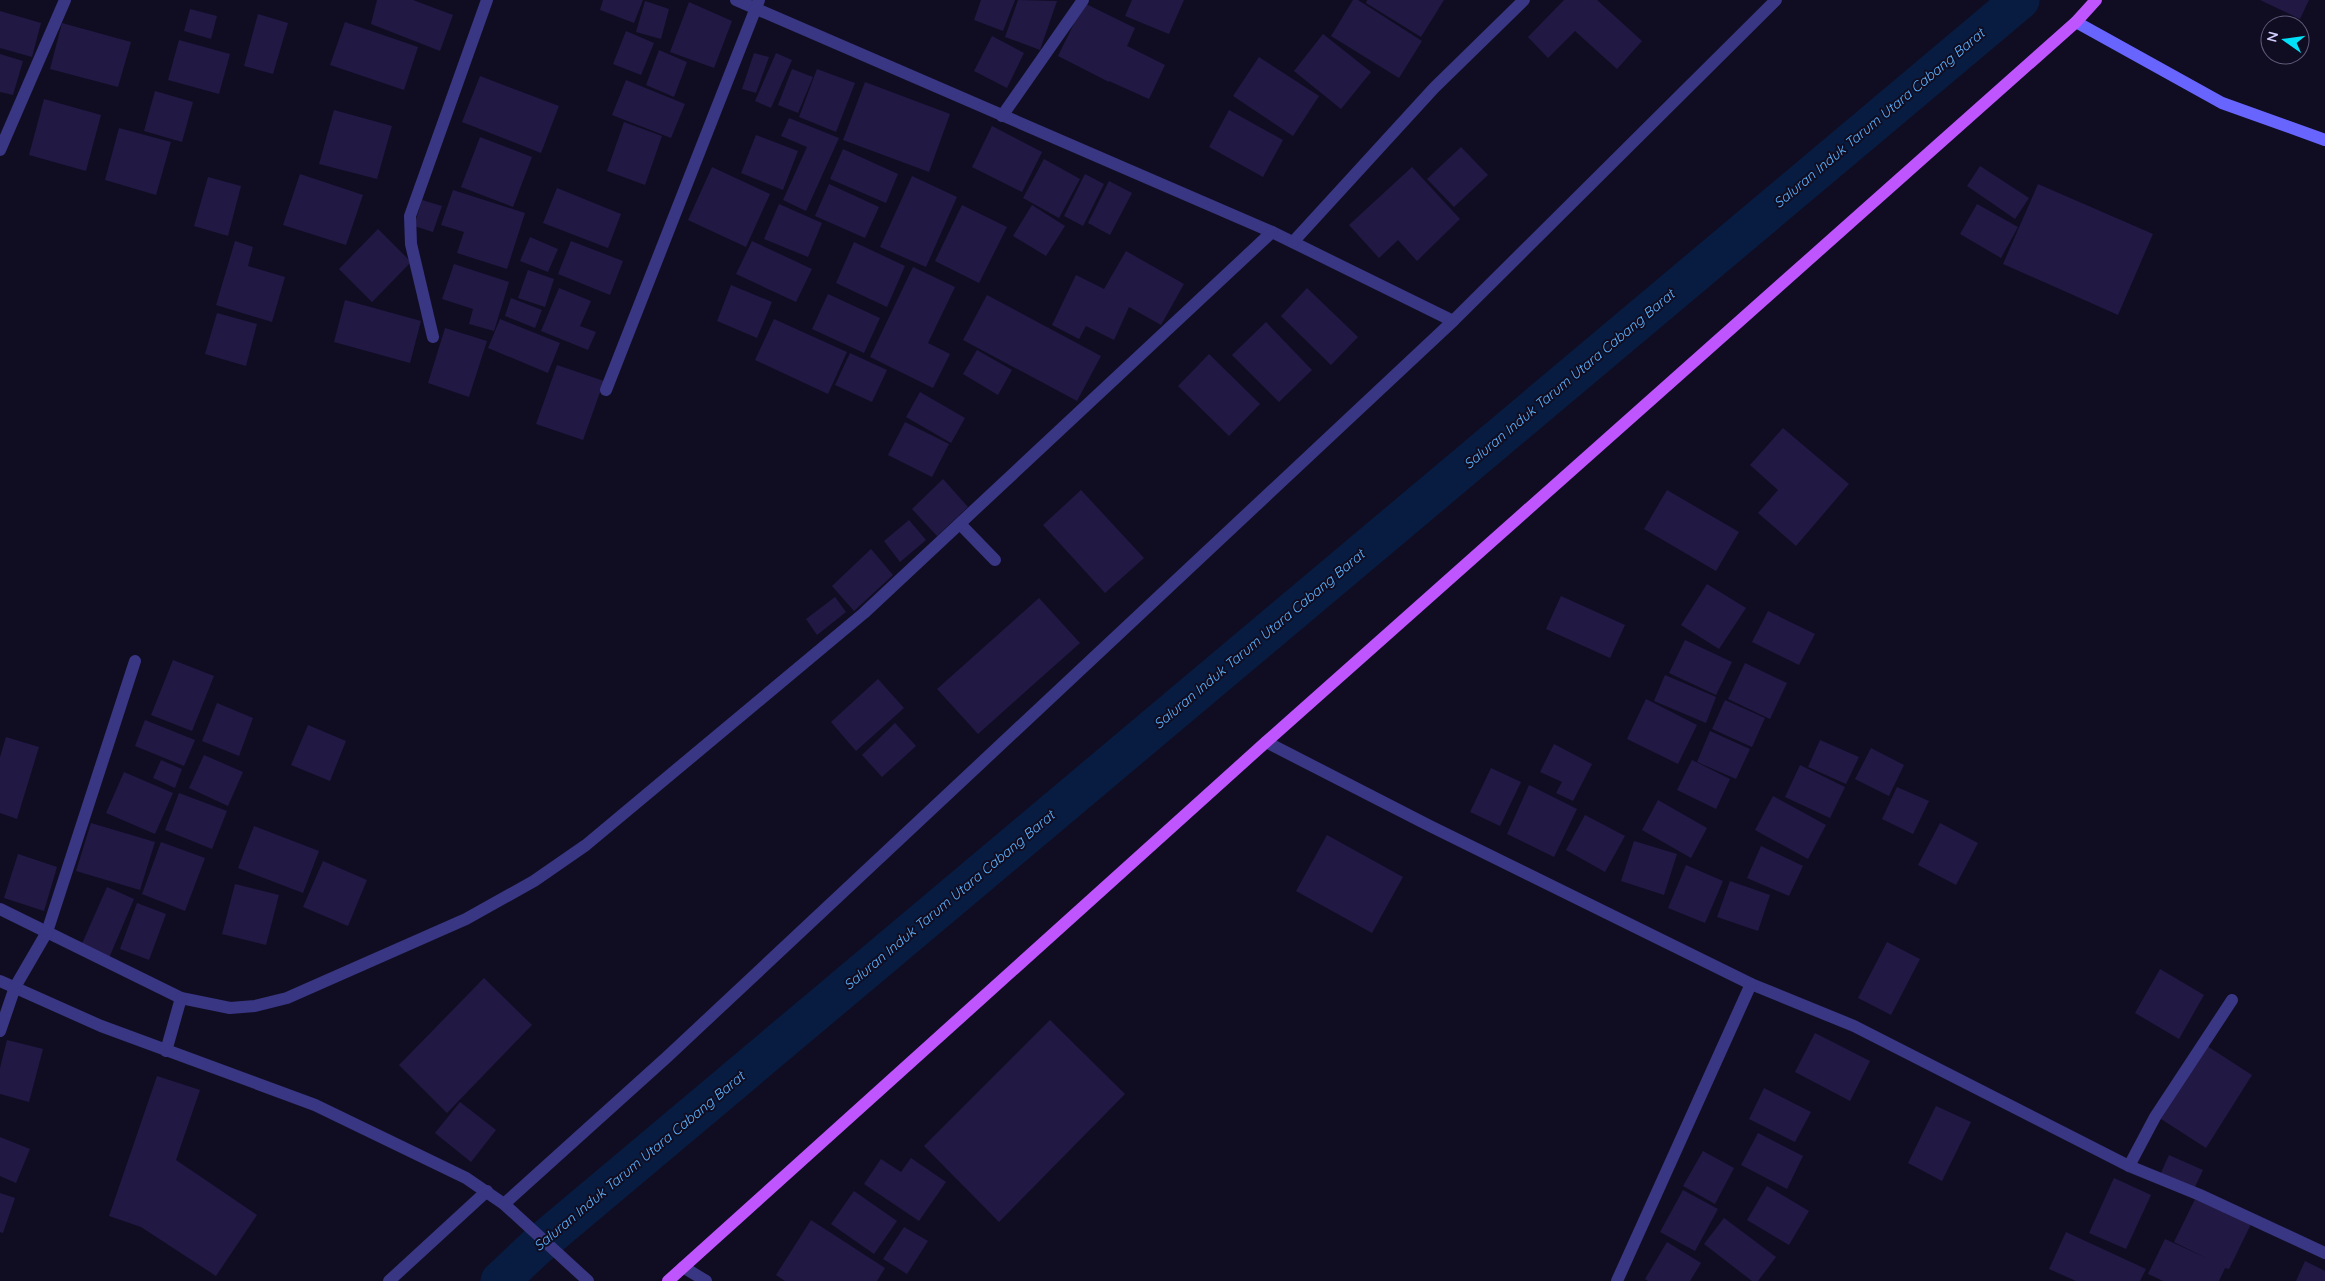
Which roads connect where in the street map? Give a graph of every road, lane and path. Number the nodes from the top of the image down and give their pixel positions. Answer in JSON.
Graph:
{"nodes":[{"id":1,"x":65,"y":0,"type":"edge"},
{"id":2,"x":488,"y":0,"type":"edge"},
{"id":3,"x":736,"y":0,"type":"edge"},
{"id":4,"x":1083,"y":0,"type":"edge"},
{"id":5,"x":1524,"y":0,"type":"edge"},
{"id":6,"x":1776,"y":0,"type":"edge"},
{"id":7,"x":2096,"y":0,"type":"edge"},
{"id":8,"x":757,"y":4,"type":"edge"},
{"id":9,"x":2076,"y":22,"type":"junction"},
{"id":10,"x":1002,"y":116,"type":"junction"},
{"id":11,"x":2325,"y":140,"type":"edge"},
{"id":12,"x":0,"y":150,"type":"edge"},
{"id":13,"x":1272,"y":232,"type":"junction"},
{"id":14,"x":1293,"y":242,"type":"junction"},
{"id":15,"x":1452,"y":321,"type":"junction"},
{"id":16,"x":433,"y":337,"type":"dead end"},
{"id":17,"x":606,"y":390,"type":"dead end"},
{"id":18,"x":962,"y":528,"type":"junction"},
{"id":19,"x":995,"y":560,"type":"dead end"},
{"id":20,"x":135,"y":661,"type":"dead end"},
{"id":21,"x":1266,"y":742,"type":"junction"},
{"id":22,"x":0,"y":910,"type":"edge"},
{"id":23,"x":44,"y":937,"type":"junction"},
{"id":24,"x":0,"y":981,"type":"edge"},
{"id":25,"x":18,"y":982,"type":"junction"},
{"id":26,"x":1751,"y":984,"type":"junction"},
{"id":27,"x":181,"y":998,"type":"junction"},
{"id":28,"x":2232,"y":1000,"type":"dead end"},
{"id":29,"x":0,"y":1031,"type":"edge"},
{"id":30,"x":167,"y":1047,"type":"junction"},
{"id":31,"x":2129,"y":1166,"type":"junction"},
{"id":32,"x":486,"y":1191,"type":"junction"},
{"id":33,"x":504,"y":1204,"type":"junction"},
{"id":34,"x":2325,"y":1253,"type":"edge"},
{"id":35,"x":683,"y":1267,"type":"junction"},
{"id":36,"x":389,"y":1281,"type":"edge"},
{"id":37,"x":588,"y":1281,"type":"edge"},
{"id":38,"x":668,"y":1281,"type":"edge"},
{"id":39,"x":706,"y":1281,"type":"edge"},
{"id":40,"x":1617,"y":1281,"type":"edge"}],
"edges":[{"from":1,"to":12,"type":"street"},
{"from":2,"to":16,"type":"street"},
{"from":3,"to":8,"type":"street"},
{"from":4,"to":10,"type":"street"},
{"from":5,"to":14,"type":"street"},
{"from":6,"to":15,"type":"street"},
{"from":7,"to":9,"type":"main road"},
{"from":8,"to":10,"type":"street"},
{"from":8,"to":17,"type":"street"},
{"from":9,"to":11,"type":"street"},
{"from":9,"to":21,"type":"main road"},
{"from":10,"to":13,"type":"street"},
{"from":13,"to":14,"type":"street"},
{"from":13,"to":18,"type":"street"},
{"from":14,"to":15,"type":"street"},
{"from":15,"to":33,"type":"street"},
{"from":18,"to":19,"type":"street"},
{"from":18,"to":27,"type":"street"},
{"from":20,"to":23,"type":"street"},
{"from":21,"to":26,"type":"street"},
{"from":21,"to":35,"type":"main road"},
{"from":22,"to":23,"type":"street"},
{"from":23,"to":25,"type":"street"},
{"from":23,"to":27,"type":"street"},
{"from":24,"to":25,"type":"street"},
{"from":25,"to":29,"type":"street"},
{"from":25,"to":30,"type":"street"},
{"from":26,"to":31,"type":"street"},
{"from":26,"to":40,"type":"street"},
{"from":27,"to":30,"type":"street"},
{"from":28,"to":31,"type":"street"},
{"from":30,"to":32,"type":"street"},
{"from":31,"to":34,"type":"street"},
{"from":32,"to":33,"type":"street"},
{"from":32,"to":36,"type":"street"},
{"from":33,"to":37,"type":"street"},
{"from":35,"to":38,"type":"main road"},
{"from":35,"to":39,"type":"street"}]}
